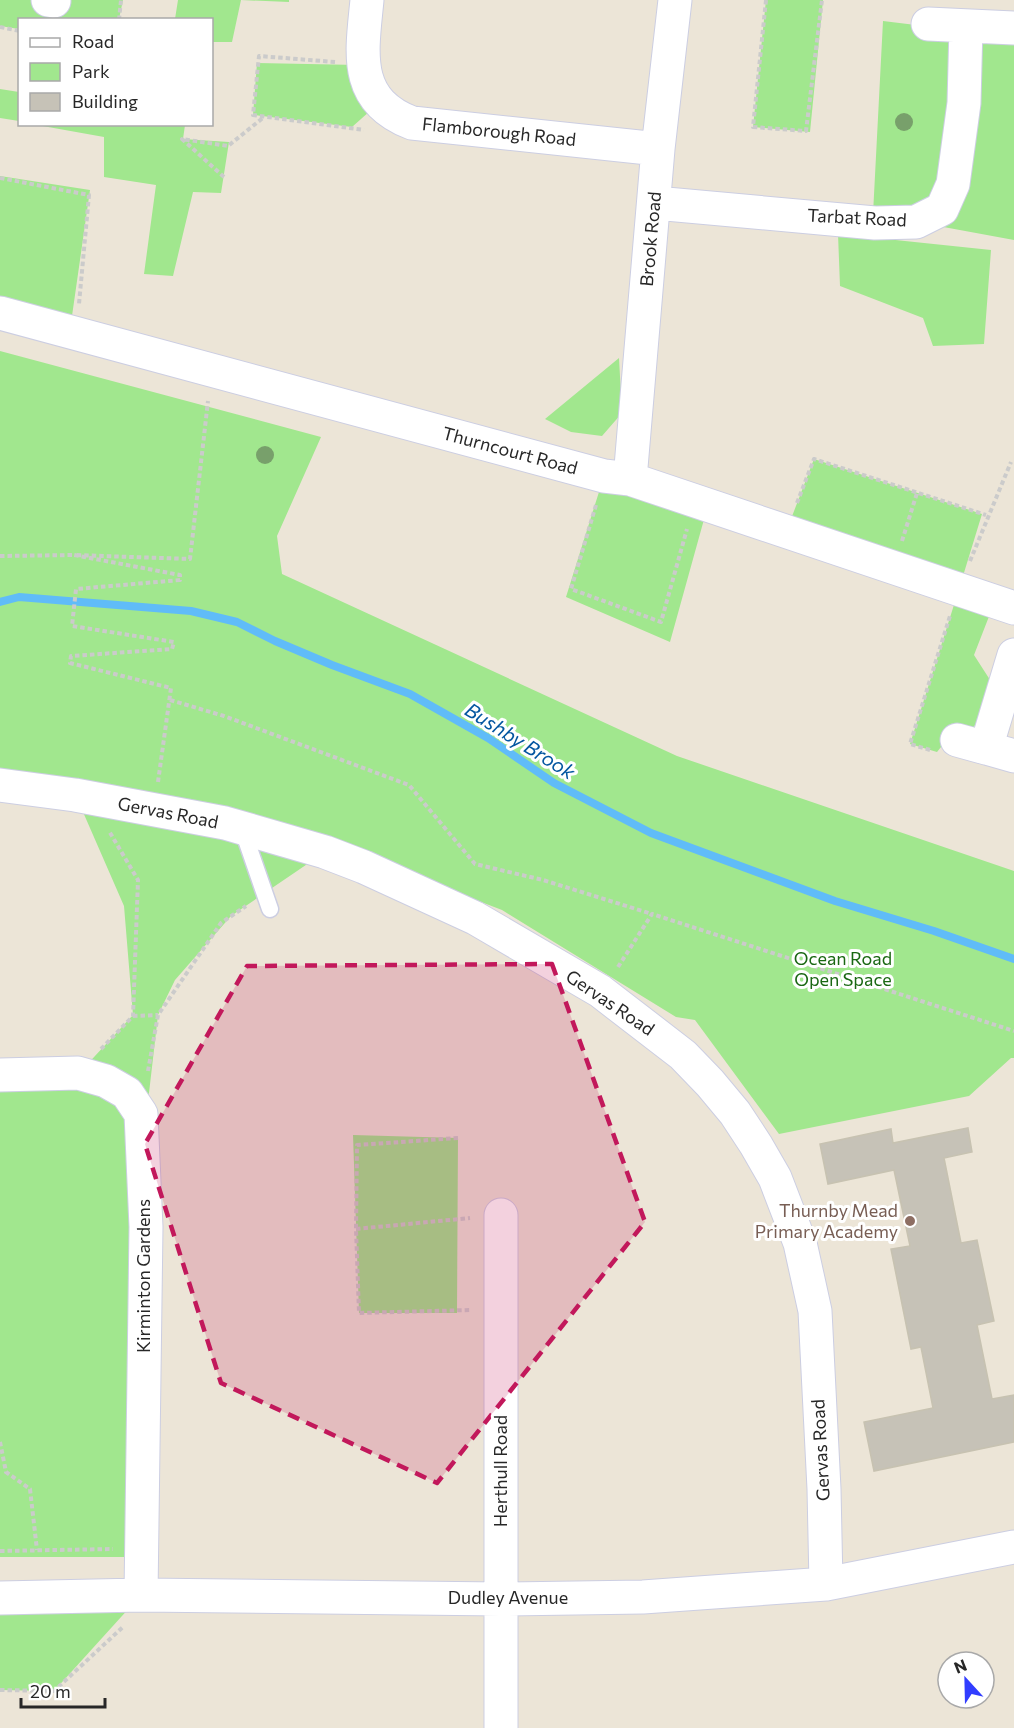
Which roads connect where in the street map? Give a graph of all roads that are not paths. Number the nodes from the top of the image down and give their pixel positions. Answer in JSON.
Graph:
{"nodes":[{"id":1,"x":367,"y":0,"type":"edge"},
{"id":2,"x":675,"y":0,"type":"edge"},
{"id":3,"x":928,"y":24,"type":"dead end"},
{"id":4,"x":966,"y":26,"type":"junction"},
{"id":5,"x":1014,"y":28,"type":"edge"},
{"id":6,"x":658,"y":149,"type":"junction"},
{"id":7,"x":655,"y":203,"type":"junction"},
{"id":8,"x":0,"y":313,"type":"edge"},
{"id":9,"x":617,"y":478,"type":"junction"},
{"id":10,"x":1014,"y":608,"type":"edge"},
{"id":11,"x":1014,"y":655,"type":"edge"},
{"id":12,"x":974,"y":749,"type":"edge"},
{"id":13,"x":0,"y":785,"type":"edge"},
{"id":14,"x":242,"y":828,"type":"junction"},
{"id":15,"x":267,"y":902,"type":"road end"},
{"id":16,"x":0,"y":1075,"type":"edge"},
{"id":17,"x":501,"y":1215,"type":"road end"},
{"id":18,"x":1013,"y":1548,"type":"edge"},
{"id":19,"x":826,"y":1584,"type":"junction"},
{"id":20,"x":149,"y":1595,"type":"junction"},
{"id":21,"x":0,"y":1598,"type":"edge"},
{"id":22,"x":501,"y":1599,"type":"junction"},
{"id":23,"x":501,"y":1728,"type":"edge"}],
"edges":[{"from":1,"to":6,"type":"street","name":"Flamborough Road"},
{"from":2,"to":6,"type":"street","name":"Brook Road"},
{"from":3,"to":4,"type":"street"},
{"from":4,"to":5,"type":"street"},
{"from":4,"to":7,"type":"street","name":"Tarbat Road"},
{"from":6,"to":7,"type":"street","name":"Brook Road"},
{"from":7,"to":9,"type":"street","name":"Brook Road"},
{"from":8,"to":9,"type":"street","name":"Thurncourt Road"},
{"from":9,"to":10,"type":"street","name":"Thurncourt Road"},
{"from":11,"to":12,"type":"street"},
{"from":13,"to":14,"type":"street","name":"Gervas Road"},
{"from":14,"to":15,"type":"lane"},
{"from":14,"to":19,"type":"street","name":"Gervas Road"},
{"from":16,"to":20,"type":"street","name":"Kirminton Gardens"},
{"from":17,"to":22,"type":"street","name":"Herthull Road"},
{"from":18,"to":19,"type":"street","name":"Dudley Avenue"},
{"from":19,"to":22,"type":"street","name":"Dudley Avenue"},
{"from":20,"to":21,"type":"street","name":"Dudley Avenue"},
{"from":20,"to":22,"type":"street","name":"Dudley Avenue"},
{"from":22,"to":23,"type":"street","name":"Herthull Road"}]}
